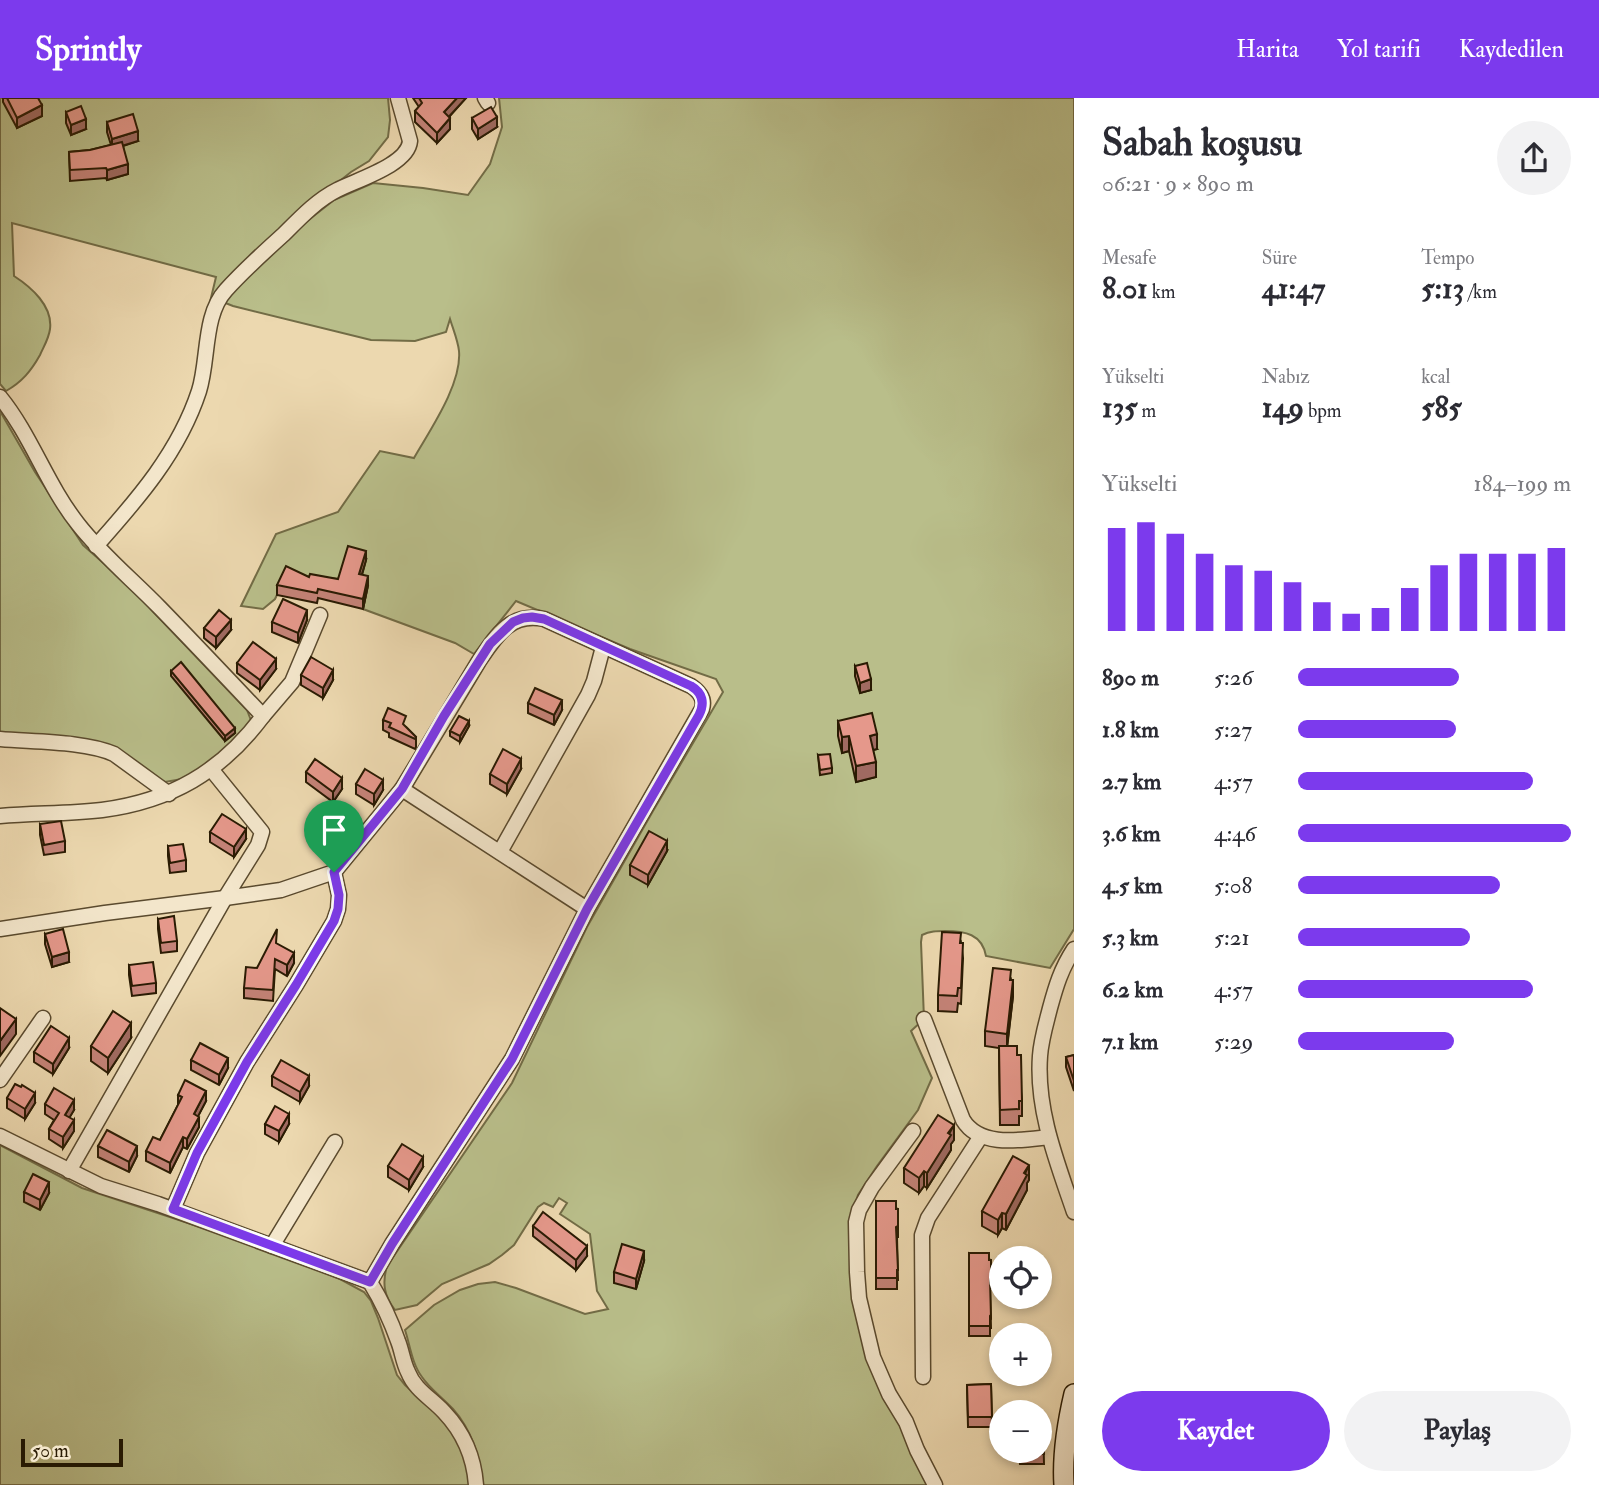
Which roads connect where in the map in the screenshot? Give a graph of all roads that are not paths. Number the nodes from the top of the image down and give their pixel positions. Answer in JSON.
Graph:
{"nodes":[{"id":1,"x":398,"y":98,"type":"edge"},
{"id":2,"x":0,"y":397,"type":"edge"},
{"id":3,"x":96,"y":545,"type":"junction"},
{"id":4,"x":320,"y":615,"type":"dead end"},
{"id":5,"x":603,"y":647,"type":"junction"},
{"id":6,"x":263,"y":716,"type":"junction"},
{"id":7,"x":0,"y":739,"type":"edge"},
{"id":8,"x":211,"y":769,"type":"junction"},
{"id":9,"x":402,"y":789,"type":"junction"},
{"id":10,"x":169,"y":794,"type":"junction"},
{"id":11,"x":0,"y":816,"type":"edge"},
{"id":12,"x":499,"y":852,"type":"junction"},
{"id":13,"x":334,"y":872,"type":"junction"},
{"id":14,"x":225,"y":898,"type":"junction"},
{"id":15,"x":587,"y":909,"type":"junction"},
{"id":16,"x":0,"y":929,"type":"edge"},
{"id":17,"x":1074,"y":949,"type":"edge"},
{"id":18,"x":43,"y":1018,"type":"dead end"},
{"id":19,"x":924,"y":1019,"type":"dead end"},
{"id":20,"x":0,"y":1080,"type":"edge"},
{"id":21,"x":913,"y":1131,"type":"dead end"},
{"id":22,"x":0,"y":1136,"type":"edge"},
{"id":23,"x":981,"y":1136,"type":"junction"},
{"id":24,"x":1049,"y":1137,"type":"junction"},
{"id":25,"x":335,"y":1142,"type":"dead end"},
{"id":26,"x":69,"y":1171,"type":"junction"},
{"id":27,"x":173,"y":1209,"type":"junction"},
{"id":28,"x":1074,"y":1212,"type":"edge"},
{"id":29,"x":272,"y":1246,"type":"junction"},
{"id":30,"x":370,"y":1282,"type":"junction"},
{"id":31,"x":923,"y":1377,"type":"dead end"},
{"id":32,"x":1074,"y":1394,"type":"edge"},
{"id":33,"x":476,"y":1485,"type":"edge"},
{"id":34,"x":935,"y":1485,"type":"edge"},
{"id":35,"x":1064,"y":1485,"type":"edge"}],
"edges":[{"from":1,"to":3,"type":"street"},
{"from":2,"to":3,"type":"street"},
{"from":3,"to":6,"type":"street"},
{"from":4,"to":6,"type":"street"},
{"from":5,"to":9,"type":"street"},
{"from":5,"to":12,"type":"street"},
{"from":5,"to":15,"type":"street"},
{"from":6,"to":8,"type":"street"},
{"from":7,"to":10,"type":"street"},
{"from":8,"to":10,"type":"street"},
{"from":8,"to":14,"type":"street"},
{"from":9,"to":12,"type":"street"},
{"from":9,"to":13,"type":"street"},
{"from":10,"to":11,"type":"street"},
{"from":12,"to":15,"type":"street"},
{"from":13,"to":14,"type":"street"},
{"from":13,"to":27,"type":"street"},
{"from":14,"to":16,"type":"street"},
{"from":14,"to":26,"type":"street"},
{"from":15,"to":30,"type":"street"},
{"from":17,"to":24,"type":"street"},
{"from":18,"to":20,"type":"street"},
{"from":19,"to":23,"type":"street"},
{"from":21,"to":34,"type":"street"},
{"from":22,"to":26,"type":"street"},
{"from":23,"to":24,"type":"street"},
{"from":23,"to":31,"type":"street"},
{"from":24,"to":28,"type":"street"},
{"from":25,"to":29,"type":"street"},
{"from":26,"to":27,"type":"street"},
{"from":27,"to":29,"type":"street"},
{"from":29,"to":30,"type":"street"},
{"from":30,"to":33,"type":"street"},
{"from":32,"to":35,"type":"street"}]}
